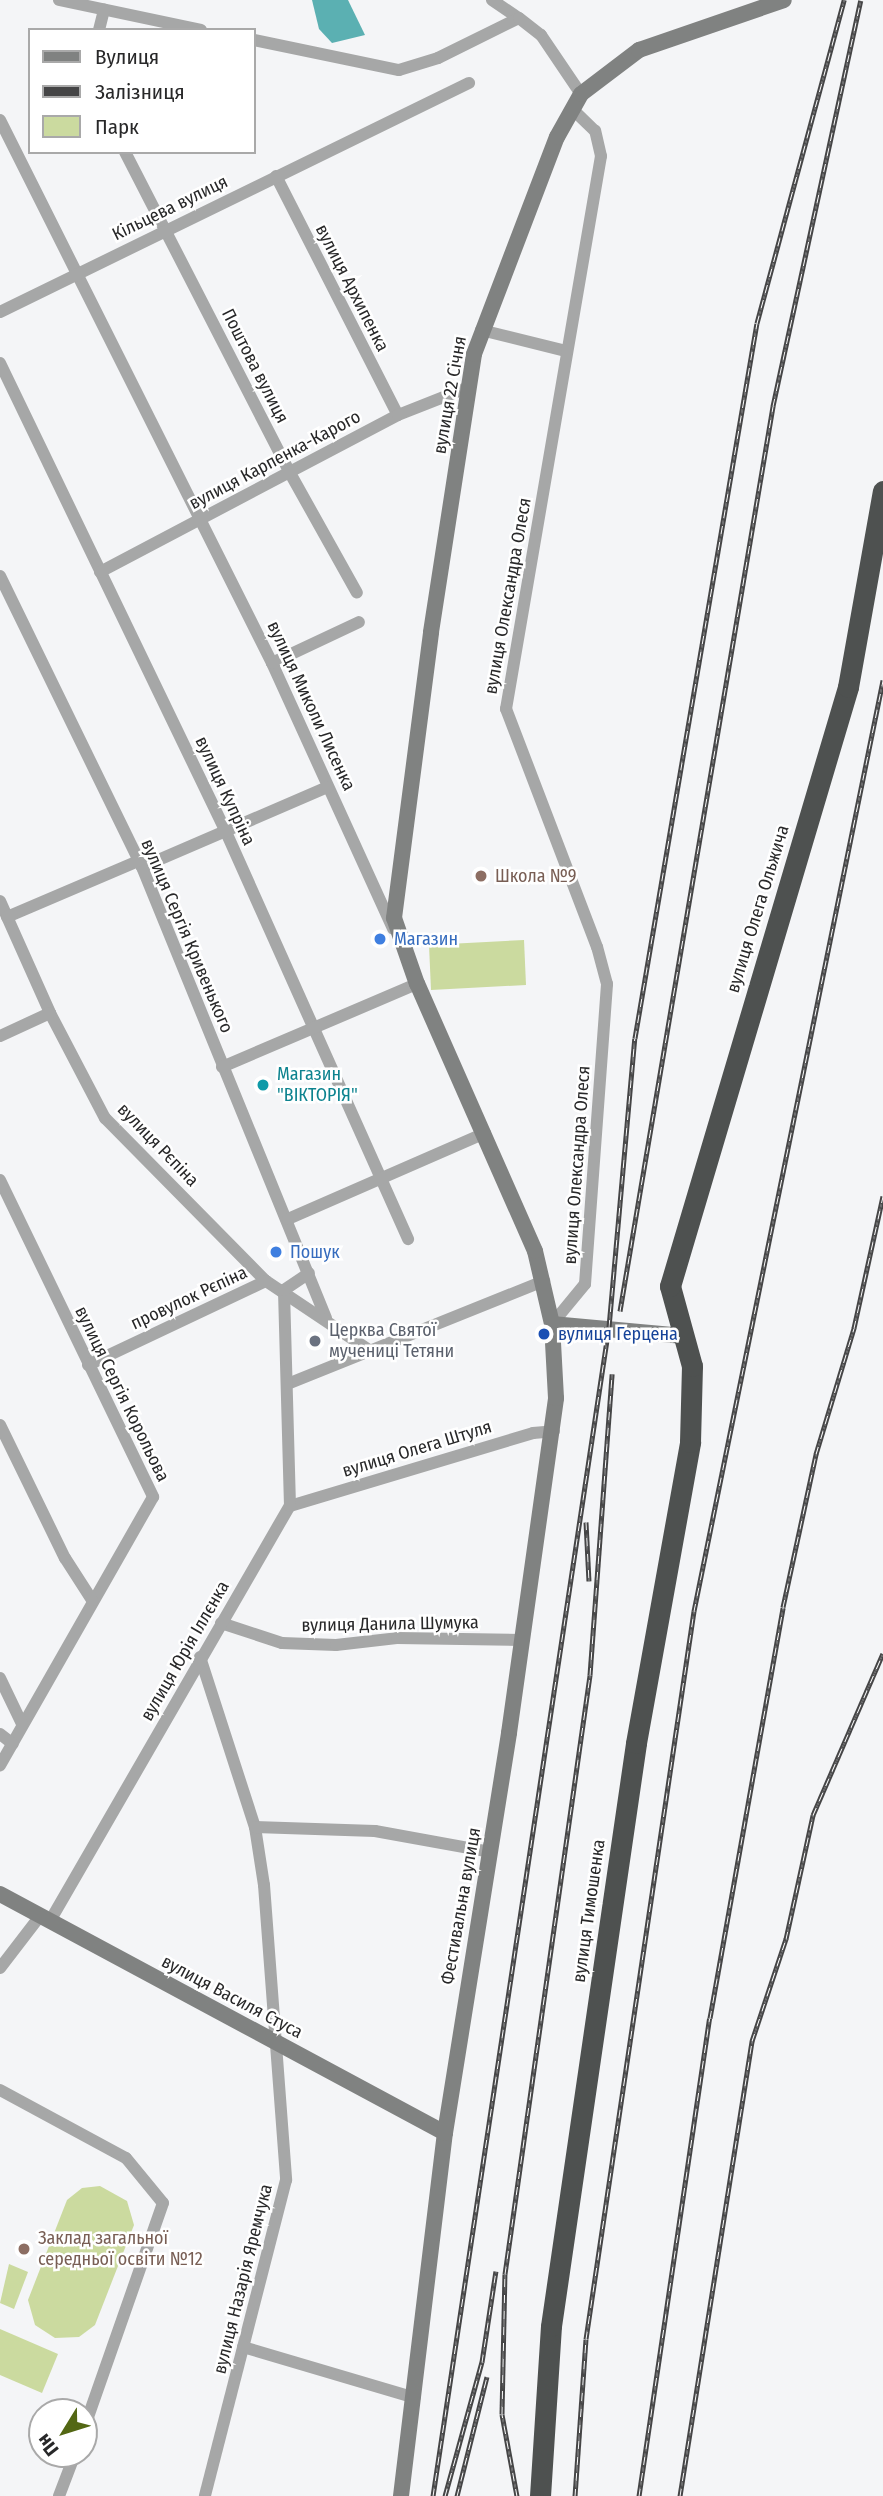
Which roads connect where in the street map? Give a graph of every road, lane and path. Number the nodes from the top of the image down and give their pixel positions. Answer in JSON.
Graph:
{"nodes":[{"id":1,"x":59,"y":0,"type":"edge"},
{"id":2,"x":492,"y":0,"type":"edge"},
{"id":3,"x":784,"y":0,"type":"edge"},
{"id":4,"x":104,"y":10,"type":"junction"},
{"id":5,"x":519,"y":18,"type":"junction"},
{"id":6,"x":100,"y":28,"type":"edge"},
{"id":7,"x":191,"y":28,"type":"edge"},
{"id":8,"x":256,"y":40,"type":"edge"},
{"id":9,"x":469,"y":83,"type":"dead end"},
{"id":10,"x":580,"y":94,"type":"junction"},
{"id":11,"x":573,"y":110,"type":"junction"},
{"id":12,"x":0,"y":120,"type":"edge"},
{"id":13,"x":126,"y":154,"type":"edge"},
{"id":14,"x":276,"y":176,"type":"junction"},
{"id":15,"x":164,"y":229,"type":"junction"},
{"id":16,"x":74,"y":274,"type":"junction"},
{"id":17,"x":0,"y":312,"type":"edge"},
{"id":18,"x":481,"y":330,"type":"junction"},
{"id":19,"x":566,"y":351,"type":"junction"},
{"id":20,"x":0,"y":363,"type":"edge"},
{"id":21,"x":469,"y":387,"type":"junction"},
{"id":22,"x":398,"y":415,"type":"junction"},
{"id":23,"x":290,"y":473,"type":"junction"},
{"id":24,"x":883,"y":491,"type":"edge"},
{"id":25,"x":198,"y":521,"type":"junction"},
{"id":26,"x":100,"y":572,"type":"junction"},
{"id":27,"x":0,"y":576,"type":"edge"},
{"id":28,"x":358,"y":593,"type":"dead end"},
{"id":29,"x":359,"y":622,"type":"dead end"},
{"id":30,"x":272,"y":663,"type":"junction"},
{"id":31,"x":328,"y":787,"type":"junction"},
{"id":32,"x":226,"y":832,"type":"junction"},
{"id":33,"x":140,"y":864,"type":"junction"},
{"id":34,"x":0,"y":901,"type":"edge"},
{"id":35,"x":7,"y":917,"type":"junction"},
{"id":36,"x":400,"y":945,"type":"junction"},
{"id":37,"x":417,"y":984,"type":"junction"},
{"id":38,"x":50,"y":1013,"type":"junction"},
{"id":39,"x":316,"y":1030,"type":"junction"},
{"id":40,"x":0,"y":1036,"type":"edge"},
{"id":41,"x":222,"y":1067,"type":"junction"},
{"id":42,"x":485,"y":1133,"type":"junction"},
{"id":43,"x":384,"y":1178,"type":"junction"},
{"id":44,"x":0,"y":1180,"type":"edge"},
{"id":45,"x":288,"y":1219,"type":"junction"},
{"id":46,"x":408,"y":1239,"type":"dead end"},
{"id":47,"x":309,"y":1273,"type":"junction"},
{"id":48,"x":266,"y":1281,"type":"junction"},
{"id":49,"x":544,"y":1281,"type":"junction"},
{"id":50,"x":284,"y":1290,"type":"junction"},
{"id":51,"x":326,"y":1318,"type":"junction"},
{"id":52,"x":552,"y":1324,"type":"junction"},
{"id":53,"x":683,"y":1336,"type":"junction"},
{"id":54,"x":369,"y":1350,"type":"junction"},
{"id":55,"x":89,"y":1365,"type":"junction"},
{"id":56,"x":290,"y":1383,"type":"junction"},
{"id":57,"x":0,"y":1425,"type":"edge"},
{"id":58,"x":554,"y":1431,"type":"junction"},
{"id":59,"x":290,"y":1506,"type":"junction"},
{"id":60,"x":92,"y":1600,"type":"junction"},
{"id":61,"x":221,"y":1623,"type":"junction"},
{"id":62,"x":522,"y":1640,"type":"junction"},
{"id":63,"x":200,"y":1657,"type":"junction"},
{"id":64,"x":0,"y":1678,"type":"edge"},
{"id":65,"x":22,"y":1724,"type":"junction"},
{"id":66,"x":0,"y":1734,"type":"edge"},
{"id":67,"x":13,"y":1744,"type":"junction"},
{"id":68,"x":0,"y":1765,"type":"edge"},
{"id":69,"x":255,"y":1827,"type":"junction"},
{"id":70,"x":490,"y":1852,"type":"junction"},
{"id":71,"x":0,"y":1894,"type":"edge"},
{"id":72,"x":45,"y":1918,"type":"junction"},
{"id":73,"x":0,"y":1968,"type":"edge"},
{"id":74,"x":276,"y":2043,"type":"junction"},
{"id":75,"x":0,"y":2090,"type":"edge"},
{"id":76,"x":445,"y":2133,"type":"junction"},
{"id":77,"x":243,"y":2347,"type":"junction"},
{"id":78,"x":95,"y":2398,"type":"edge"},
{"id":79,"x":415,"y":2398,"type":"junction"},
{"id":80,"x":70,"y":2468,"type":"edge"},
{"id":81,"x":60,"y":2496,"type":"edge"},
{"id":82,"x":205,"y":2496,"type":"edge"},
{"id":83,"x":401,"y":2496,"type":"edge"},
{"id":84,"x":540,"y":2496,"type":"edge"}],
"edges":[{"from":1,"to":4,"type":"street"},
{"from":2,"to":5,"type":"street"},
{"from":3,"to":10,"type":"street","name":"вулиця 22 Січня"},
{"from":4,"to":6,"type":"street"},
{"from":4,"to":7,"type":"street"},
{"from":5,"to":8,"type":"street"},
{"from":5,"to":10,"type":"street"},
{"from":9,"to":14,"type":"street","name":"Кільцева вулиця"},
{"from":10,"to":11,"type":"street","name":"вулиця 22 Січня"},
{"from":11,"to":18,"type":"street","name":"вулиця 22 Січня"},
{"from":11,"to":19,"type":"street","name":"вулиця Олександра Олеся"},
{"from":12,"to":16,"type":"street","name":"вулиця Миколи Лисенка"},
{"from":13,"to":15,"type":"street","name":"Поштова вулиця"},
{"from":14,"to":15,"type":"street","name":"Кільцева вулиця"},
{"from":14,"to":22,"type":"street","name":"вулиця Архипенка"},
{"from":15,"to":16,"type":"street","name":"Кільцева вулиця"},
{"from":15,"to":23,"type":"street","name":"Поштова вулиця"},
{"from":16,"to":17,"type":"street","name":"Кільцева вулиця"},
{"from":16,"to":25,"type":"street","name":"вулиця Миколи Лисенка"},
{"from":18,"to":19,"type":"street"},
{"from":18,"to":21,"type":"street","name":"вулиця 22 Січня"},
{"from":19,"to":52,"type":"street","name":"вулиця Олександра Олеся"},
{"from":20,"to":26,"type":"street","name":"вулиця Купріна"},
{"from":21,"to":22,"type":"street","name":"вулиця Карпенка-Карого"},
{"from":21,"to":36,"type":"street","name":"вулиця 22 Січня"},
{"from":22,"to":23,"type":"street","name":"вулиця Карпенка-Карого"},
{"from":23,"to":25,"type":"street","name":"вулиця Карпенка-Карого"},
{"from":23,"to":28,"type":"street","name":"Поштова вулиця"},
{"from":24,"to":53,"type":"highway","name":"вулиця Олега Ольжича"},
{"from":25,"to":26,"type":"street","name":"вулиця Карпенка-Карого"},
{"from":25,"to":30,"type":"street","name":"вулиця Миколи Лисенка"},
{"from":26,"to":32,"type":"street","name":"вулиця Купріна"},
{"from":27,"to":33,"type":"street","name":"вулиця Сергія Кривенького"},
{"from":29,"to":30,"type":"street"},
{"from":30,"to":31,"type":"street","name":"вулиця Миколи Лисенка"},
{"from":31,"to":32,"type":"street"},
{"from":31,"to":36,"type":"street","name":"вулиця Миколи Лисенка"},
{"from":32,"to":33,"type":"street"},
{"from":32,"to":39,"type":"street","name":"вулиця Купріна"},
{"from":33,"to":35,"type":"street"},
{"from":33,"to":41,"type":"street","name":"вулиця Сергія Кривенького"},
{"from":34,"to":35,"type":"street","name":"вулиця Рєпіна"},
{"from":35,"to":38,"type":"street","name":"вулиця Рєпіна"},
{"from":36,"to":37,"type":"street","name":"вулиця Миколи Лисенка"},
{"from":37,"to":39,"type":"street"},
{"from":37,"to":42,"type":"street","name":"вулиця Миколи Лисенка"},
{"from":38,"to":40,"type":"street"},
{"from":38,"to":48,"type":"street","name":"вулиця Рєпіна"},
{"from":39,"to":41,"type":"street"},
{"from":39,"to":43,"type":"street","name":"вулиця Купріна"},
{"from":41,"to":45,"type":"street","name":"вулиця Сергія Кривенького"},
{"from":42,"to":43,"type":"street"},
{"from":42,"to":49,"type":"street","name":"вулиця Миколи Лисенка"},
{"from":43,"to":45,"type":"street"},
{"from":43,"to":46,"type":"street","name":"вулиця Купріна"},
{"from":44,"to":55,"type":"street","name":"вулиця Сергія Корольова"},
{"from":45,"to":47,"type":"street","name":"вулиця Сергія Кривенького"},
{"from":47,"to":50,"type":"street"},
{"from":47,"to":51,"type":"street","name":"вулиця Сергія Кривенького"},
{"from":48,"to":50,"type":"street","name":"вулиця Рєпіна"},
{"from":48,"to":55,"type":"street","name":"провулок Рєпіна"},
{"from":49,"to":52,"type":"street","name":"вулиця Миколи Лисенка"},
{"from":49,"to":54,"type":"street"},
{"from":50,"to":51,"type":"street","name":"вулиця Рєпіна"},
{"from":50,"to":56,"type":"street"},
{"from":51,"to":54,"type":"street","name":"вулиця Рєпіна"},
{"from":52,"to":53,"type":"street"},
{"from":52,"to":58,"type":"street","name":"Фестивальна вулиця"},
{"from":53,"to":84,"type":"highway","name":"вулиця Тимошенка"},
{"from":54,"to":56,"type":"street"},
{"from":55,"to":60,"type":"street","name":"вулиця Сергія Корольова"},
{"from":56,"to":59,"type":"street"},
{"from":57,"to":60,"type":"street"},
{"from":58,"to":59,"type":"street","name":"вулиця Олега Штуля"},
{"from":58,"to":62,"type":"street","name":"Фестивальна вулиця"},
{"from":59,"to":61,"type":"street","name":"вулиця Юрія Іллєнка"},
{"from":60,"to":65,"type":"street","name":"вулиця Сергія Корольова"},
{"from":61,"to":62,"type":"street","name":"вулиця Данила Шумука"},
{"from":61,"to":63,"type":"street","name":"вулиця Юрія Іллєнка"},
{"from":62,"to":70,"type":"street","name":"Фестивальна вулиця"},
{"from":63,"to":69,"type":"street","name":"вулиця Назарія Яремчука"},
{"from":63,"to":72,"type":"street","name":"вулиця Юрія Іллєнка"},
{"from":64,"to":65,"type":"street"},
{"from":65,"to":67,"type":"street","name":"вулиця Сергія Корольова"},
{"from":66,"to":67,"type":"street"},
{"from":67,"to":68,"type":"street","name":"вулиця Сергія Корольова"},
{"from":69,"to":70,"type":"street"},
{"from":69,"to":74,"type":"street","name":"вулиця Назарія Яремчука"},
{"from":70,"to":76,"type":"street","name":"Фестивальна вулиця"},
{"from":71,"to":72,"type":"street","name":"вулиця Василя Стуса"},
{"from":72,"to":73,"type":"street","name":"вулиця Юрія Іллєнка"},
{"from":72,"to":74,"type":"street","name":"вулиця Василя Стуса"},
{"from":74,"to":76,"type":"street","name":"вулиця Василя Стуса"},
{"from":74,"to":77,"type":"street","name":"вулиця Назарія Яремчука"},
{"from":75,"to":78,"type":"street"},
{"from":76,"to":79,"type":"street","name":"Фестивальна вулиця"},
{"from":77,"to":79,"type":"street"},
{"from":77,"to":82,"type":"street","name":"вулиця Назарія Яремчука"},
{"from":79,"to":83,"type":"street","name":"Фестивальна вулиця"},
{"from":80,"to":81,"type":"street"}]}
